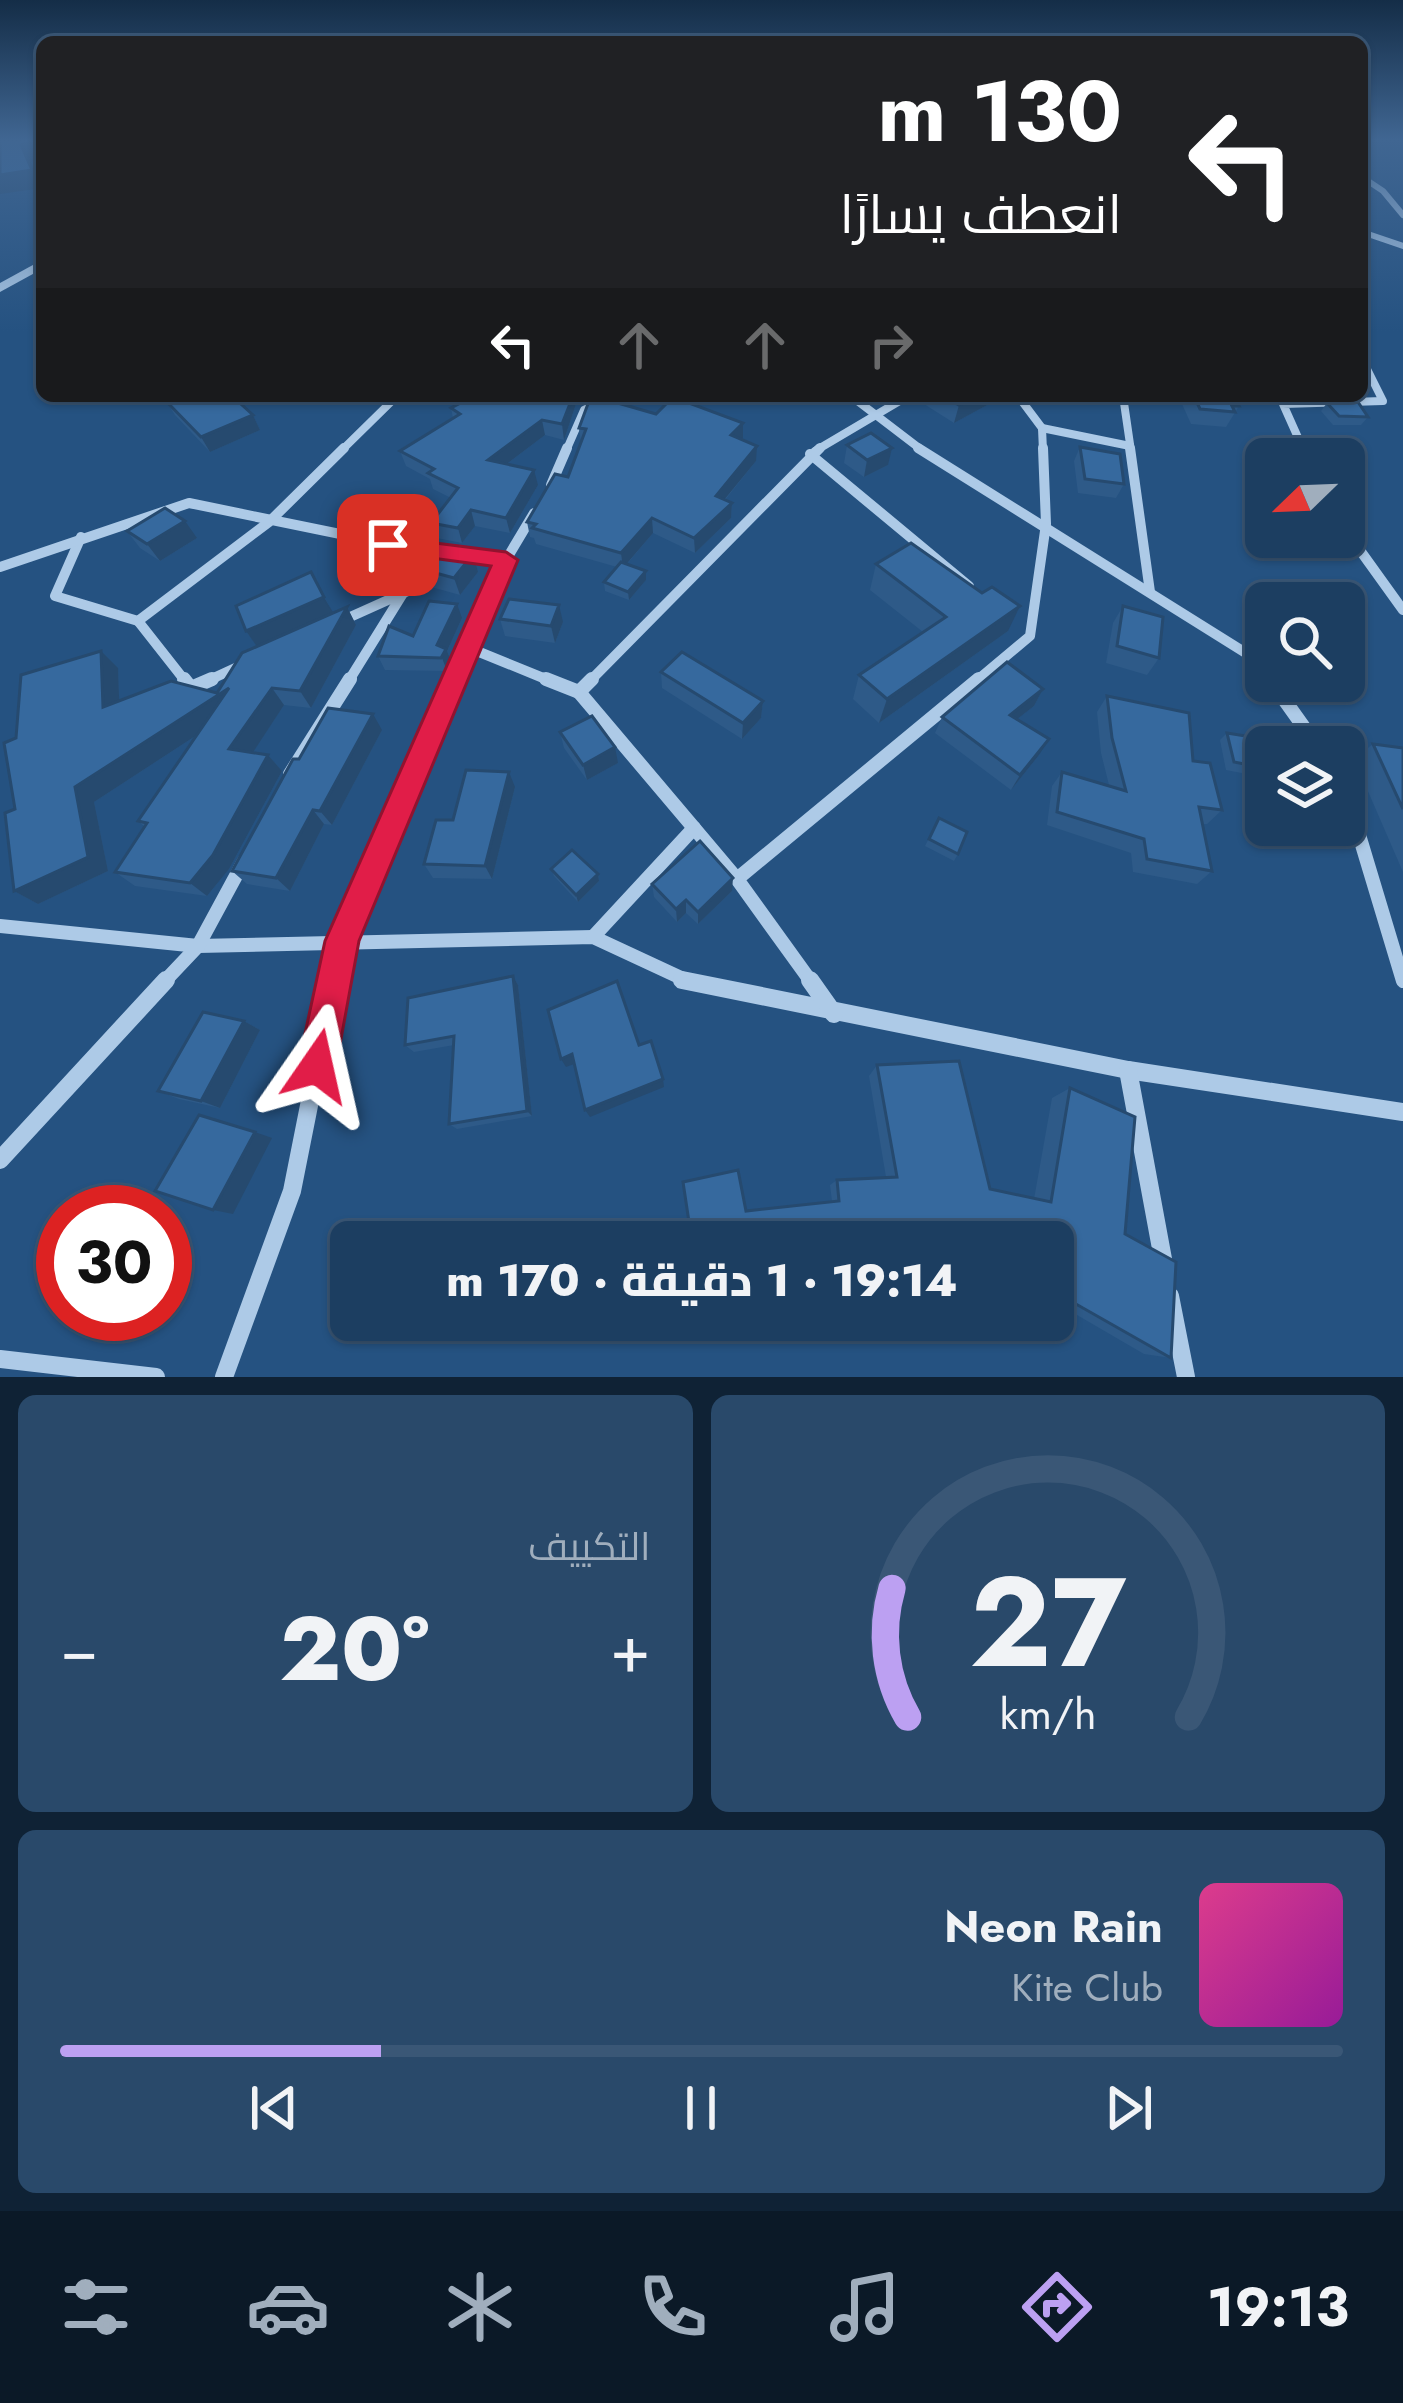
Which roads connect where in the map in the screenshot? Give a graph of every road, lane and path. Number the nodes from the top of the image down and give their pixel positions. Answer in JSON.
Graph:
{"nodes":[{"id":1,"x":1368,"y":233,"type":"edge"},
{"id":2,"x":1403,"y":246,"type":"edge"},
{"id":3,"x":36,"y":267,"type":"edge"},
{"id":4,"x":0,"y":288,"type":"edge"},
{"id":5,"x":1368,"y":371,"type":"edge"},
{"id":6,"x":1368,"y":401,"type":"edge"},
{"id":7,"x":392,"y":402,"type":"edge"},
{"id":8,"x":602,"y":402,"type":"edge"},
{"id":9,"x":858,"y":402,"type":"edge"},
{"id":10,"x":895,"y":402,"type":"edge"},
{"id":11,"x":1022,"y":402,"type":"edge"},
{"id":12,"x":1124,"y":402,"type":"edge"},
{"id":13,"x":1350,"y":402,"type":"edge"},
{"id":14,"x":872,"y":413,"type":"junction"},
{"id":15,"x":1042,"y":428,"type":"junction"},
{"id":16,"x":1298,"y":438,"type":"edge"},
{"id":17,"x":1130,"y":446,"type":"junction"},
{"id":18,"x":810,"y":454,"type":"junction"},
{"id":19,"x":268,"y":522,"type":"junction"},
{"id":20,"x":1046,"y":524,"type":"junction"},
{"id":21,"x":81,"y":537,"type":"junction"},
{"id":22,"x":428,"y":553,"type":"junction"},
{"id":23,"x":1365,"y":557,"type":"edge"},
{"id":24,"x":506,"y":560,"type":"junction"},
{"id":25,"x":0,"y":567,"type":"edge"},
{"id":26,"x":409,"y":590,"type":"junction"},
{"id":27,"x":975,"y":591,"type":"edge"},
{"id":28,"x":1150,"y":592,"type":"junction"},
{"id":29,"x":1403,"y":610,"type":"edge"},
{"id":30,"x":138,"y":621,"type":"junction"},
{"id":31,"x":1011,"y":621,"type":"edge"},
{"id":32,"x":322,"y":629,"type":"edge"},
{"id":33,"x":1030,"y":636,"type":"junction"},
{"id":34,"x":467,"y":647,"type":"junction"},
{"id":35,"x":1245,"y":652,"type":"edge"},
{"id":36,"x":256,"y":658,"type":"edge"},
{"id":37,"x":579,"y":692,"type":"junction"},
{"id":38,"x":277,"y":798,"type":"edge"},
{"id":39,"x":694,"y":828,"type":"junction"},
{"id":40,"x":254,"y":841,"type":"edge"},
{"id":41,"x":1362,"y":846,"type":"edge"},
{"id":42,"x":737,"y":879,"type":"junction"},
{"id":43,"x":0,"y":926,"type":"edge"},
{"id":44,"x":593,"y":937,"type":"junction"},
{"id":45,"x":342,"y":941,"type":"junction"},
{"id":46,"x":198,"y":946,"type":"junction"},
{"id":47,"x":1403,"y":982,"type":"edge"},
{"id":48,"x":834,"y":1014,"type":"junction"},
{"id":49,"x":1128,"y":1070,"type":"junction"},
{"id":50,"x":1403,"y":1112,"type":"edge"},
{"id":51,"x":0,"y":1160,"type":"edge"},
{"id":52,"x":0,"y":1359,"type":"edge"},
{"id":53,"x":156,"y":1377,"type":"edge"},
{"id":54,"x":224,"y":1377,"type":"edge"},
{"id":55,"x":1186,"y":1377,"type":"edge"}],
"edges":[{"from":1,"to":2,"type":"street"},
{"from":3,"to":4,"type":"street"},
{"from":5,"to":6,"type":"street"},
{"from":7,"to":19,"type":"street"},
{"from":8,"to":24,"type":"street"},
{"from":9,"to":14,"type":"street"},
{"from":10,"to":14,"type":"street"},
{"from":11,"to":15,"type":"street"},
{"from":12,"to":17,"type":"street"},
{"from":13,"to":16,"type":"street"},
{"from":14,"to":18,"type":"street"},
{"from":14,"to":20,"type":"street"},
{"from":15,"to":17,"type":"street"},
{"from":15,"to":20,"type":"street"},
{"from":17,"to":28,"type":"street"},
{"from":18,"to":27,"type":"street"},
{"from":18,"to":37,"type":"street"},
{"from":19,"to":21,"type":"street"},
{"from":19,"to":22,"type":"street"},
{"from":19,"to":30,"type":"street"},
{"from":20,"to":28,"type":"street"},
{"from":20,"to":33,"type":"street"},
{"from":21,"to":25,"type":"street"},
{"from":21,"to":30,"type":"street"},
{"from":22,"to":24,"type":"street"},
{"from":22,"to":26,"type":"street"},
{"from":23,"to":29,"type":"street"},
{"from":24,"to":34,"type":"street"},
{"from":26,"to":32,"type":"street"},
{"from":26,"to":38,"type":"street"},
{"from":28,"to":35,"type":"street"},
{"from":30,"to":36,"type":"street"},
{"from":31,"to":33,"type":"street"},
{"from":33,"to":42,"type":"street"},
{"from":34,"to":37,"type":"street"},
{"from":34,"to":45,"type":"street"},
{"from":37,"to":39,"type":"street"},
{"from":39,"to":42,"type":"street"},
{"from":39,"to":44,"type":"street"},
{"from":40,"to":46,"type":"street"},
{"from":41,"to":47,"type":"street"},
{"from":42,"to":48,"type":"street"},
{"from":43,"to":46,"type":"street"},
{"from":44,"to":45,"type":"street"},
{"from":44,"to":48,"type":"street"},
{"from":45,"to":46,"type":"street"},
{"from":45,"to":54,"type":"street"},
{"from":46,"to":51,"type":"street"},
{"from":48,"to":49,"type":"street"},
{"from":49,"to":50,"type":"street"},
{"from":49,"to":55,"type":"street"},
{"from":52,"to":53,"type":"street"}]}
